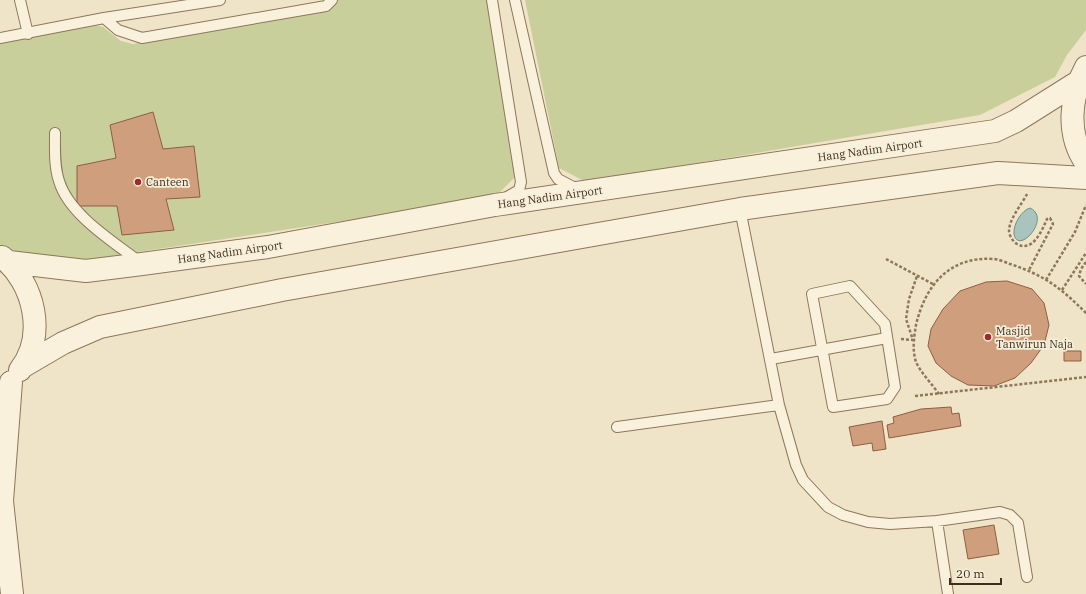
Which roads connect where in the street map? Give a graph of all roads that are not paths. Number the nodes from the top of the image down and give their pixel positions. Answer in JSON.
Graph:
{"nodes":[{"id":1,"x":20,"y":0,"type":"edge"},
{"id":2,"x":220,"y":0,"type":"edge"},
{"id":3,"x":332,"y":0,"type":"edge"},
{"id":4,"x":492,"y":0,"type":"edge"},
{"id":5,"x":515,"y":0,"type":"edge"},
{"id":6,"x":155,"y":5,"type":"edge"},
{"id":7,"x":104,"y":18,"type":"junction"},
{"id":8,"x":28,"y":34,"type":"junction"},
{"id":9,"x":0,"y":38,"type":"edge"},
{"id":10,"x":1082,"y":74,"type":"edge"},
{"id":11,"x":55,"y":133,"type":"dead end"},
{"id":12,"x":1086,"y":164,"type":"edge"},
{"id":13,"x":1086,"y":178,"type":"edge"},
{"id":14,"x":585,"y":192,"type":"junction"},
{"id":15,"x":495,"y":205,"type":"junction"},
{"id":16,"x":740,"y":208,"type":"junction"},
{"id":17,"x":5,"y":259,"type":"edge"},
{"id":18,"x":142,"y":264,"type":"junction"},
{"id":19,"x":888,"y":338,"type":"junction"},
{"id":20,"x":822,"y":350,"type":"junction"},
{"id":21,"x":771,"y":359,"type":"junction"},
{"id":22,"x":11,"y":380,"type":"edge"},
{"id":23,"x":779,"y":404,"type":"junction"},
{"id":24,"x":617,"y":427,"type":"dead end"},
{"id":25,"x":937,"y":521,"type":"junction"},
{"id":26,"x":1027,"y":577,"type":"dead end"},
{"id":27,"x":12,"y":594,"type":"edge"},
{"id":28,"x":948,"y":594,"type":"edge"}],
"edges":[{"from":1,"to":8,"type":"lane"},
{"from":2,"to":6,"type":"lane"},
{"from":3,"to":7,"type":"lane"},
{"from":4,"to":15,"type":"lane"},
{"from":5,"to":14,"type":"lane"},
{"from":6,"to":7,"type":"lane"},
{"from":7,"to":8,"type":"lane"},
{"from":8,"to":9,"type":"lane"},
{"from":10,"to":12,"type":"street"},
{"from":10,"to":14,"type":"street","name":"Hang Nadim Airport"},
{"from":11,"to":18,"type":"lane"},
{"from":13,"to":16,"type":"street"},
{"from":14,"to":15,"type":"street","name":"Hang Nadim Airport"},
{"from":15,"to":18,"type":"street","name":"Hang Nadim Airport"},
{"from":16,"to":21,"type":"lane"},
{"from":16,"to":22,"type":"street"},
{"from":17,"to":18,"type":"street","name":"Hang Nadim Airport"},
{"from":17,"to":22,"type":"street"},
{"from":19,"to":20,"type":"lane"},
{"from":19,"to":20,"type":"lane"},
{"from":19,"to":20,"type":"lane"},
{"from":20,"to":21,"type":"lane"},
{"from":21,"to":23,"type":"lane"},
{"from":22,"to":27,"type":"street"},
{"from":23,"to":24,"type":"lane"},
{"from":23,"to":25,"type":"lane"},
{"from":25,"to":26,"type":"lane"},
{"from":25,"to":28,"type":"lane"}]}
